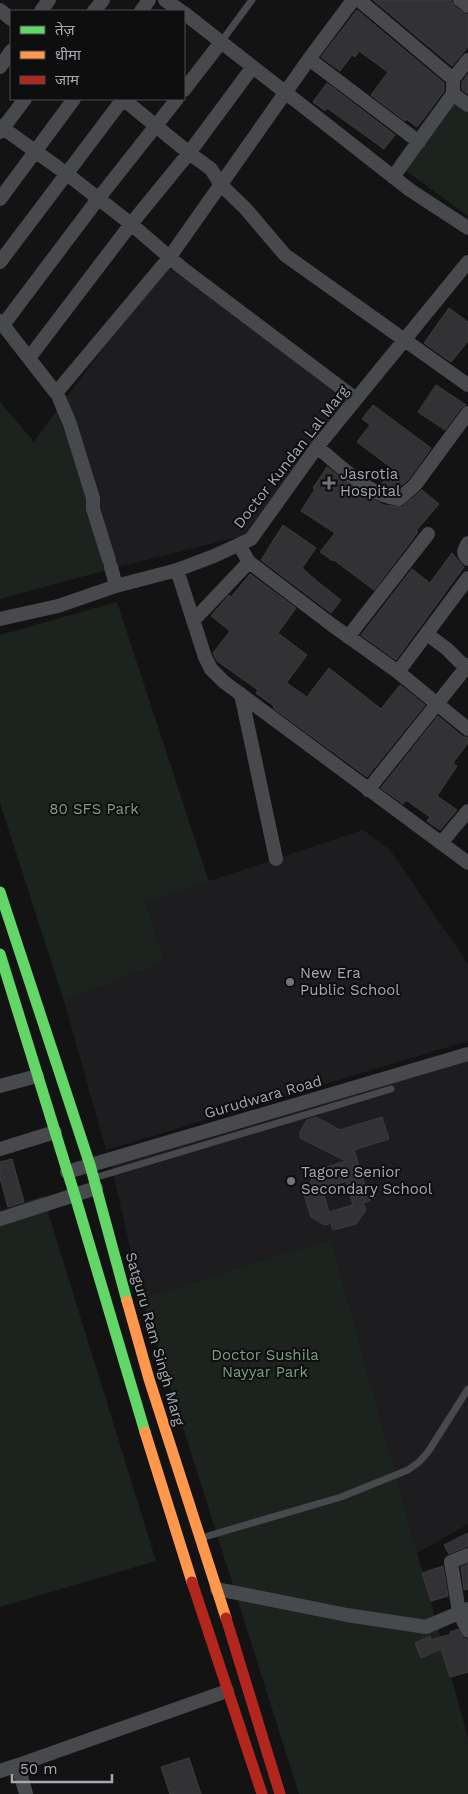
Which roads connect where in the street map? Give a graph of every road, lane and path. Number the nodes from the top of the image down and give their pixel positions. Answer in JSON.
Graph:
{"nodes":[{"id":1,"x":103,"y":0,"type":"edge"},
{"id":2,"x":149,"y":0,"type":"edge"},
{"id":3,"x":165,"y":0,"type":"edge"},
{"id":4,"x":252,"y":0,"type":"edge"},
{"id":5,"x":353,"y":0,"type":"edge"},
{"id":6,"x":359,"y":0,"type":"edge"},
{"id":7,"x":460,"y":0,"type":"edge"},
{"id":8,"x":468,"y":6,"type":"edge"},
{"id":9,"x":0,"y":10,"type":"edge"},
{"id":10,"x":95,"y":10,"type":"edge"},
{"id":11,"x":141,"y":10,"type":"edge"},
{"id":12,"x":177,"y":10,"type":"edge"},
{"id":13,"x":185,"y":17,"type":"edge"},
{"id":14,"x":10,"y":18,"type":"edge"},
{"id":15,"x":221,"y":42,"type":"junction"},
{"id":16,"x":10,"y":52,"type":"edge"},
{"id":17,"x":309,"y":59,"type":"junction"},
{"id":18,"x":468,"y":60,"type":"edge"},
{"id":19,"x":0,"y":67,"type":"edge"},
{"id":20,"x":252,"y":68,"type":"junction"},
{"id":21,"x":453,"y":80,"type":"junction"},
{"id":22,"x":185,"y":89,"type":"edge"},
{"id":23,"x":285,"y":93,"type":"junction"},
{"id":24,"x":453,"y":94,"type":"junction"},
{"id":25,"x":24,"y":100,"type":"edge"},
{"id":26,"x":73,"y":100,"type":"edge"},
{"id":27,"x":122,"y":100,"type":"edge"},
{"id":28,"x":124,"y":100,"type":"edge"},
{"id":29,"x":176,"y":100,"type":"edge"},
{"id":30,"x":468,"y":105,"type":"edge"},
{"id":31,"x":156,"y":126,"type":"junction"},
{"id":32,"x":1,"y":129,"type":"edge"},
{"id":33,"x":418,"y":142,"type":"junction"},
{"id":34,"x":35,"y":152,"type":"junction"},
{"id":35,"x":189,"y":154,"type":"junction"},
{"id":36,"x":67,"y":174,"type":"junction"},
{"id":37,"x":393,"y":177,"type":"junction"},
{"id":38,"x":221,"y":185,"type":"junction"},
{"id":39,"x":0,"y":199,"type":"edge"},
{"id":40,"x":98,"y":199,"type":"junction"},
{"id":41,"x":131,"y":224,"type":"junction"},
{"id":42,"x":468,"y":228,"type":"edge"},
{"id":43,"x":169,"y":258,"type":"junction"},
{"id":44,"x":0,"y":262,"type":"edge"},
{"id":45,"x":468,"y":262,"type":"edge"},
{"id":46,"x":1,"y":323,"type":"edge"},
{"id":47,"x":405,"y":340,"type":"junction"},
{"id":48,"x":29,"y":358,"type":"junction"},
{"id":49,"x":468,"y":386,"type":"edge"},
{"id":50,"x":59,"y":398,"type":"dead end"},
{"id":51,"x":356,"y":400,"type":"junction"},
{"id":52,"x":468,"y":413,"type":"edge"},
{"id":53,"x":317,"y":446,"type":"junction"},
{"id":54,"x":428,"y":534,"type":"dead end"},
{"id":55,"x":468,"y":543,"type":"edge"},
{"id":56,"x":239,"y":545,"type":"junction"},
{"id":57,"x":468,"y":559,"type":"edge"},
{"id":58,"x":249,"y":562,"type":"junction"},
{"id":59,"x":177,"y":570,"type":"junction"},
{"id":60,"x":468,"y":578,"type":"edge"},
{"id":61,"x":116,"y":586,"type":"junction"},
{"id":62,"x":0,"y":619,"type":"edge"},
{"id":63,"x":193,"y":621,"type":"junction"},
{"id":64,"x":427,"y":634,"type":"junction"},
{"id":65,"x":348,"y":637,"type":"junction"},
{"id":66,"x":467,"y":666,"type":"edge"},
{"id":67,"x":398,"y":672,"type":"junction"},
{"id":68,"x":240,"y":694,"type":"junction"},
{"id":69,"x":438,"y":703,"type":"junction"},
{"id":70,"x":468,"y":729,"type":"edge"},
{"id":71,"x":368,"y":790,"type":"junction"},
{"id":72,"x":468,"y":810,"type":"edge"},
{"id":73,"x":441,"y":843,"type":"junction"},
{"id":74,"x":276,"y":859,"type":"dead end"},
{"id":75,"x":468,"y":863,"type":"edge"},
{"id":76,"x":0,"y":892,"type":"edge"},
{"id":77,"x":0,"y":954,"type":"edge"},
{"id":78,"x":468,"y":1054,"type":"edge"},
{"id":79,"x":37,"y":1076,"type":"junction"},
{"id":80,"x":0,"y":1086,"type":"edge"},
{"id":81,"x":391,"y":1089,"type":"dead end"},
{"id":82,"x":55,"y":1132,"type":"junction"},
{"id":83,"x":0,"y":1149,"type":"edge"},
{"id":84,"x":67,"y":1172,"type":"junction"},
{"id":85,"x":93,"y":1177,"type":"junction"},
{"id":86,"x":75,"y":1196,"type":"junction"},
{"id":87,"x":0,"y":1218,"type":"edge"},
{"id":88,"x":468,"y":1389,"type":"edge"},
{"id":89,"x":201,"y":1538,"type":"junction"},
{"id":90,"x":468,"y":1555,"type":"edge"},
{"id":91,"x":217,"y":1589,"type":"junction"},
{"id":92,"x":464,"y":1611,"type":"edge"},
{"id":93,"x":468,"y":1631,"type":"edge"},
{"id":94,"x":227,"y":1691,"type":"junction"},
{"id":95,"x":18,"y":1765,"type":"junction"},
{"id":96,"x":0,"y":1771,"type":"edge"},
{"id":97,"x":26,"y":1794,"type":"edge"},
{"id":98,"x":262,"y":1794,"type":"edge"},
{"id":99,"x":280,"y":1794,"type":"edge"}],
"edges":[{"from":1,"to":10,"type":"street"},
{"from":2,"to":11,"type":"street"},
{"from":3,"to":12,"type":"street"},
{"from":4,"to":15,"type":"lane"},
{"from":5,"to":17,"type":"street"},
{"from":6,"to":21,"type":"street"},
{"from":7,"to":8,"type":"street"},
{"from":9,"to":14,"type":"street"},
{"from":13,"to":15,"type":"street"},
{"from":15,"to":20,"type":"street"},
{"from":15,"to":22,"type":"street"},
{"from":16,"to":19,"type":"street"},
{"from":17,"to":23,"type":"street"},
{"from":17,"to":33,"type":"street"},
{"from":18,"to":21,"type":"street"},
{"from":20,"to":23,"type":"street"},
{"from":20,"to":35,"type":"street"},
{"from":21,"to":24,"type":"street"},
{"from":23,"to":37,"type":"street"},
{"from":23,"to":38,"type":"street"},
{"from":24,"to":30,"type":"street"},
{"from":24,"to":33,"type":"street"},
{"from":25,"to":32,"type":"street"},
{"from":26,"to":34,"type":"street"},
{"from":27,"to":36,"type":"street"},
{"from":28,"to":31,"type":"street"},
{"from":29,"to":31,"type":"street"},
{"from":31,"to":35,"type":"street"},
{"from":31,"to":40,"type":"street"},
{"from":32,"to":34,"type":"street"},
{"from":33,"to":37,"type":"street"},
{"from":34,"to":36,"type":"street"},
{"from":34,"to":39,"type":"street"},
{"from":35,"to":38,"type":"street"},
{"from":35,"to":41,"type":"street"},
{"from":36,"to":40,"type":"street"},
{"from":36,"to":44,"type":"street"},
{"from":37,"to":42,"type":"street"},
{"from":38,"to":43,"type":"street"},
{"from":38,"to":47,"type":"street"},
{"from":40,"to":41,"type":"street"},
{"from":40,"to":46,"type":"street"},
{"from":41,"to":43,"type":"street"},
{"from":41,"to":48,"type":"street"},
{"from":43,"to":48,"type":"street"},
{"from":43,"to":51,"type":"street"},
{"from":45,"to":47,"type":"street","name":"Doctor Kundan Lal Marg"},
{"from":46,"to":48,"type":"street"},
{"from":47,"to":49,"type":"street"},
{"from":47,"to":51,"type":"street","name":"Doctor Kundan Lal Marg"},
{"from":50,"to":61,"type":"street"},
{"from":51,"to":53,"type":"street","name":"Doctor Kundan Lal Marg"},
{"from":52,"to":53,"type":"street"},
{"from":53,"to":56,"type":"street","name":"Doctor Kundan Lal Marg"},
{"from":54,"to":65,"type":"street"},
{"from":55,"to":57,"type":"street"},
{"from":56,"to":58,"type":"street"},
{"from":56,"to":59,"type":"street","name":"Doctor Kundan Lal Marg"},
{"from":58,"to":63,"type":"street"},
{"from":58,"to":65,"type":"street"},
{"from":59,"to":61,"type":"street","name":"Doctor Kundan Lal Marg"},
{"from":59,"to":63,"type":"street"},
{"from":60,"to":64,"type":"street"},
{"from":61,"to":62,"type":"street","name":"Doctor Kundan Lal Marg"},
{"from":63,"to":68,"type":"street"},
{"from":64,"to":66,"type":"street"},
{"from":64,"to":67,"type":"street"},
{"from":65,"to":67,"type":"street"},
{"from":66,"to":69,"type":"street"},
{"from":67,"to":69,"type":"street"},
{"from":68,"to":71,"type":"street"},
{"from":68,"to":74,"type":"street"},
{"from":69,"to":70,"type":"street"},
{"from":69,"to":71,"type":"street"},
{"from":71,"to":73,"type":"street"},
{"from":72,"to":73,"type":"street"},
{"from":73,"to":75,"type":"street"},
{"from":76,"to":85,"type":"main road","name":"Satguru Ram Singh Marg"},
{"from":77,"to":79,"type":"main road"},
{"from":78,"to":85,"type":"street","name":"Gurudwara Road"},
{"from":79,"to":80,"type":"street"},
{"from":79,"to":82,"type":"main road"},
{"from":81,"to":85,"type":"lane"},
{"from":82,"to":83,"type":"street"},
{"from":82,"to":84,"type":"main road"},
{"from":84,"to":85,"type":"street","name":"Gurudwara Road"},
{"from":84,"to":86,"type":"main road"},
{"from":85,"to":86,"type":"street"},
{"from":85,"to":89,"type":"main road","name":"Satguru Ram Singh Marg"},
{"from":86,"to":87,"type":"street"},
{"from":86,"to":94,"type":"main road"},
{"from":88,"to":89,"type":"lane"},
{"from":89,"to":91,"type":"main road","name":"Satguru Ram Singh Marg"},
{"from":90,"to":92,"type":"street"},
{"from":91,"to":92,"type":"street"},
{"from":91,"to":99,"type":"main road","name":"Satguru Ram Singh Marg"},
{"from":92,"to":93,"type":"street"},
{"from":94,"to":95,"type":"street"},
{"from":94,"to":98,"type":"main road"},
{"from":95,"to":96,"type":"street"},
{"from":95,"to":97,"type":"street"}]}
